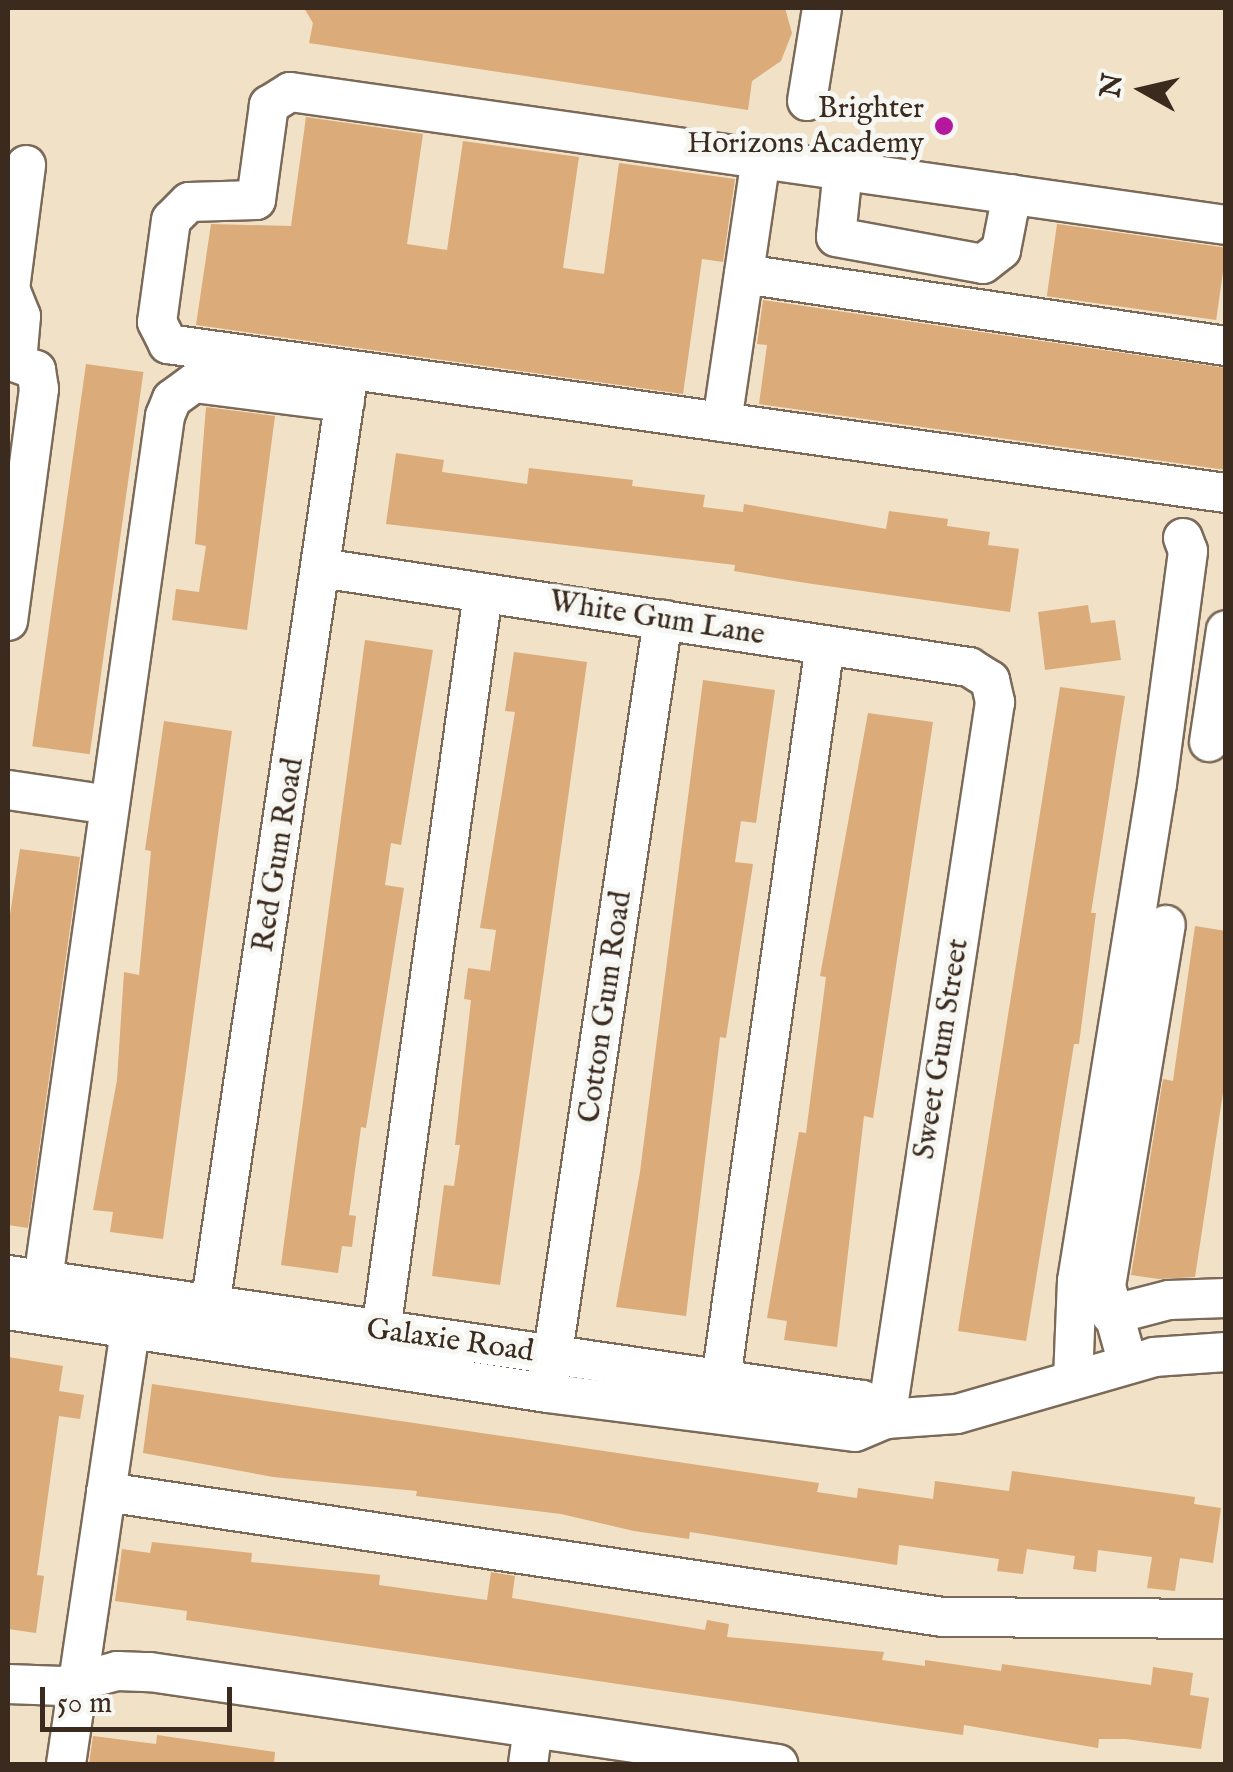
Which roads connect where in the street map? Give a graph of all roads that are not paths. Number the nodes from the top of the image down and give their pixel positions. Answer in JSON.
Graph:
{"nodes":[{"id":1,"x":822,"y":8,"type":"edge"},
{"id":2,"x":808,"y":101,"type":"dead end"},
{"id":3,"x":762,"y":159,"type":"junction"},
{"id":4,"x":26,"y":165,"type":"dead end"},
{"id":5,"x":843,"y":170,"type":"junction"},
{"id":6,"x":1012,"y":194,"type":"junction"},
{"id":7,"x":1226,"y":225,"type":"edge"},
{"id":8,"x":744,"y":274,"type":"junction"},
{"id":9,"x":1226,"y":346,"type":"edge"},
{"id":10,"x":12,"y":361,"type":"edge"},
{"id":11,"x":347,"y":386,"type":"junction"},
{"id":12,"x":722,"y":422,"type":"junction"},
{"id":13,"x":1226,"y":494,"type":"edge"},
{"id":14,"x":1182,"y":538,"type":"dead end"},
{"id":15,"x":321,"y":568,"type":"junction"},
{"id":16,"x":484,"y":593,"type":"junction"},
{"id":17,"x":662,"y":620,"type":"junction"},
{"id":18,"x":8,"y":621,"type":"edge"},
{"id":19,"x":1226,"y":630,"type":"edge"},
{"id":20,"x":825,"y":645,"type":"junction"},
{"id":21,"x":990,"y":680,"type":"joint"},
{"id":22,"x":1210,"y":742,"type":"dead end"},
{"id":23,"x":8,"y":790,"type":"edge"},
{"id":24,"x":88,"y":802,"type":"dead end"},
{"id":25,"x":1166,"y":925,"type":"dead end"},
{"id":26,"x":25,"y":1277,"type":"edge"},
{"id":27,"x":1226,"y":1298,"type":"edge"},
{"id":28,"x":8,"y":1310,"type":"edge"},
{"id":29,"x":1111,"y":1315,"type":"junction"},
{"id":30,"x":208,"y":1323,"type":"junction"},
{"id":31,"x":130,"y":1329,"type":"junction"},
{"id":32,"x":381,"y":1330,"type":"junction"},
{"id":33,"x":1226,"y":1352,"type":"edge"},
{"id":34,"x":553,"y":1356,"type":"junction"},
{"id":35,"x":1128,"y":1364,"type":"junction"},
{"id":36,"x":721,"y":1379,"type":"junction"},
{"id":37,"x":1073,"y":1380,"type":"junction"},
{"id":38,"x":547,"y":1393,"type":"junction"},
{"id":39,"x":886,"y":1419,"type":"junction"},
{"id":40,"x":106,"y":1492,"type":"junction"},
{"id":41,"x":1226,"y":1619,"type":"edge"},
{"id":42,"x":78,"y":1682,"type":"junction"},
{"id":43,"x":8,"y":1684,"type":"edge"},
{"id":44,"x":531,"y":1746,"type":"edge"},
{"id":45,"x":725,"y":1761,"type":"edge"},
{"id":46,"x":66,"y":1764,"type":"edge"},
{"id":47,"x":778,"y":1764,"type":"edge"}],
"edges":[{"from":1,"to":2,"type":"street"},
{"from":3,"to":5,"type":"street"},
{"from":3,"to":8,"type":"street"},
{"from":3,"to":11,"type":"street"},
{"from":4,"to":10,"type":"street"},
{"from":5,"to":6,"type":"street"},
{"from":5,"to":6,"type":"street"},
{"from":6,"to":7,"type":"street"},
{"from":8,"to":9,"type":"street"},
{"from":8,"to":12,"type":"street"},
{"from":10,"to":18,"type":"street"},
{"from":11,"to":12,"type":"street"},
{"from":11,"to":15,"type":"street","name":"Red Gum Road"},
{"from":11,"to":26,"type":"street"},
{"from":12,"to":13,"type":"street"},
{"from":14,"to":37,"type":"street"},
{"from":15,"to":16,"type":"street","name":"White Gum Lane"},
{"from":15,"to":30,"type":"street","name":"Red Gum Road"},
{"from":16,"to":17,"type":"street","name":"White Gum Lane"},
{"from":16,"to":32,"type":"street"},
{"from":17,"to":20,"type":"street","name":"White Gum Lane"},
{"from":17,"to":34,"type":"street","name":"Cotton Gum Road"},
{"from":19,"to":22,"type":"street"},
{"from":20,"to":21,"type":"street","name":"White Gum Lane"},
{"from":20,"to":36,"type":"street"},
{"from":21,"to":39,"type":"street","name":"Sweet Gum Street"},
{"from":23,"to":24,"type":"street"},
{"from":25,"to":29,"type":"street"},
{"from":26,"to":30,"type":"street","name":"Galaxie Road"},
{"from":27,"to":29,"type":"street"},
{"from":28,"to":31,"type":"street","name":"Galaxie Road"},
{"from":29,"to":35,"type":"street"},
{"from":30,"to":31,"type":"street","name":"Galaxie Road"},
{"from":30,"to":32,"type":"street","name":"Galaxie Road"},
{"from":30,"to":38,"type":"street","name":"Galaxie Road"},
{"from":31,"to":40,"type":"street"},
{"from":32,"to":34,"type":"street","name":"Galaxie Road"},
{"from":33,"to":35,"type":"street","name":"Galaxie Road"},
{"from":34,"to":36,"type":"street","name":"Galaxie Road"},
{"from":34,"to":38,"type":"street","name":"Cotton Gum Road"},
{"from":35,"to":37,"type":"street","name":"Galaxie Road"},
{"from":36,"to":39,"type":"street","name":"Galaxie Road"},
{"from":37,"to":39,"type":"street","name":"Galaxie Road"},
{"from":38,"to":39,"type":"street","name":"Galaxie Road"},
{"from":40,"to":41,"type":"street"},
{"from":40,"to":42,"type":"street"},
{"from":42,"to":43,"type":"street"},
{"from":42,"to":44,"type":"street"},
{"from":42,"to":46,"type":"street"},
{"from":44,"to":45,"type":"street"},
{"from":45,"to":47,"type":"street"}]}
